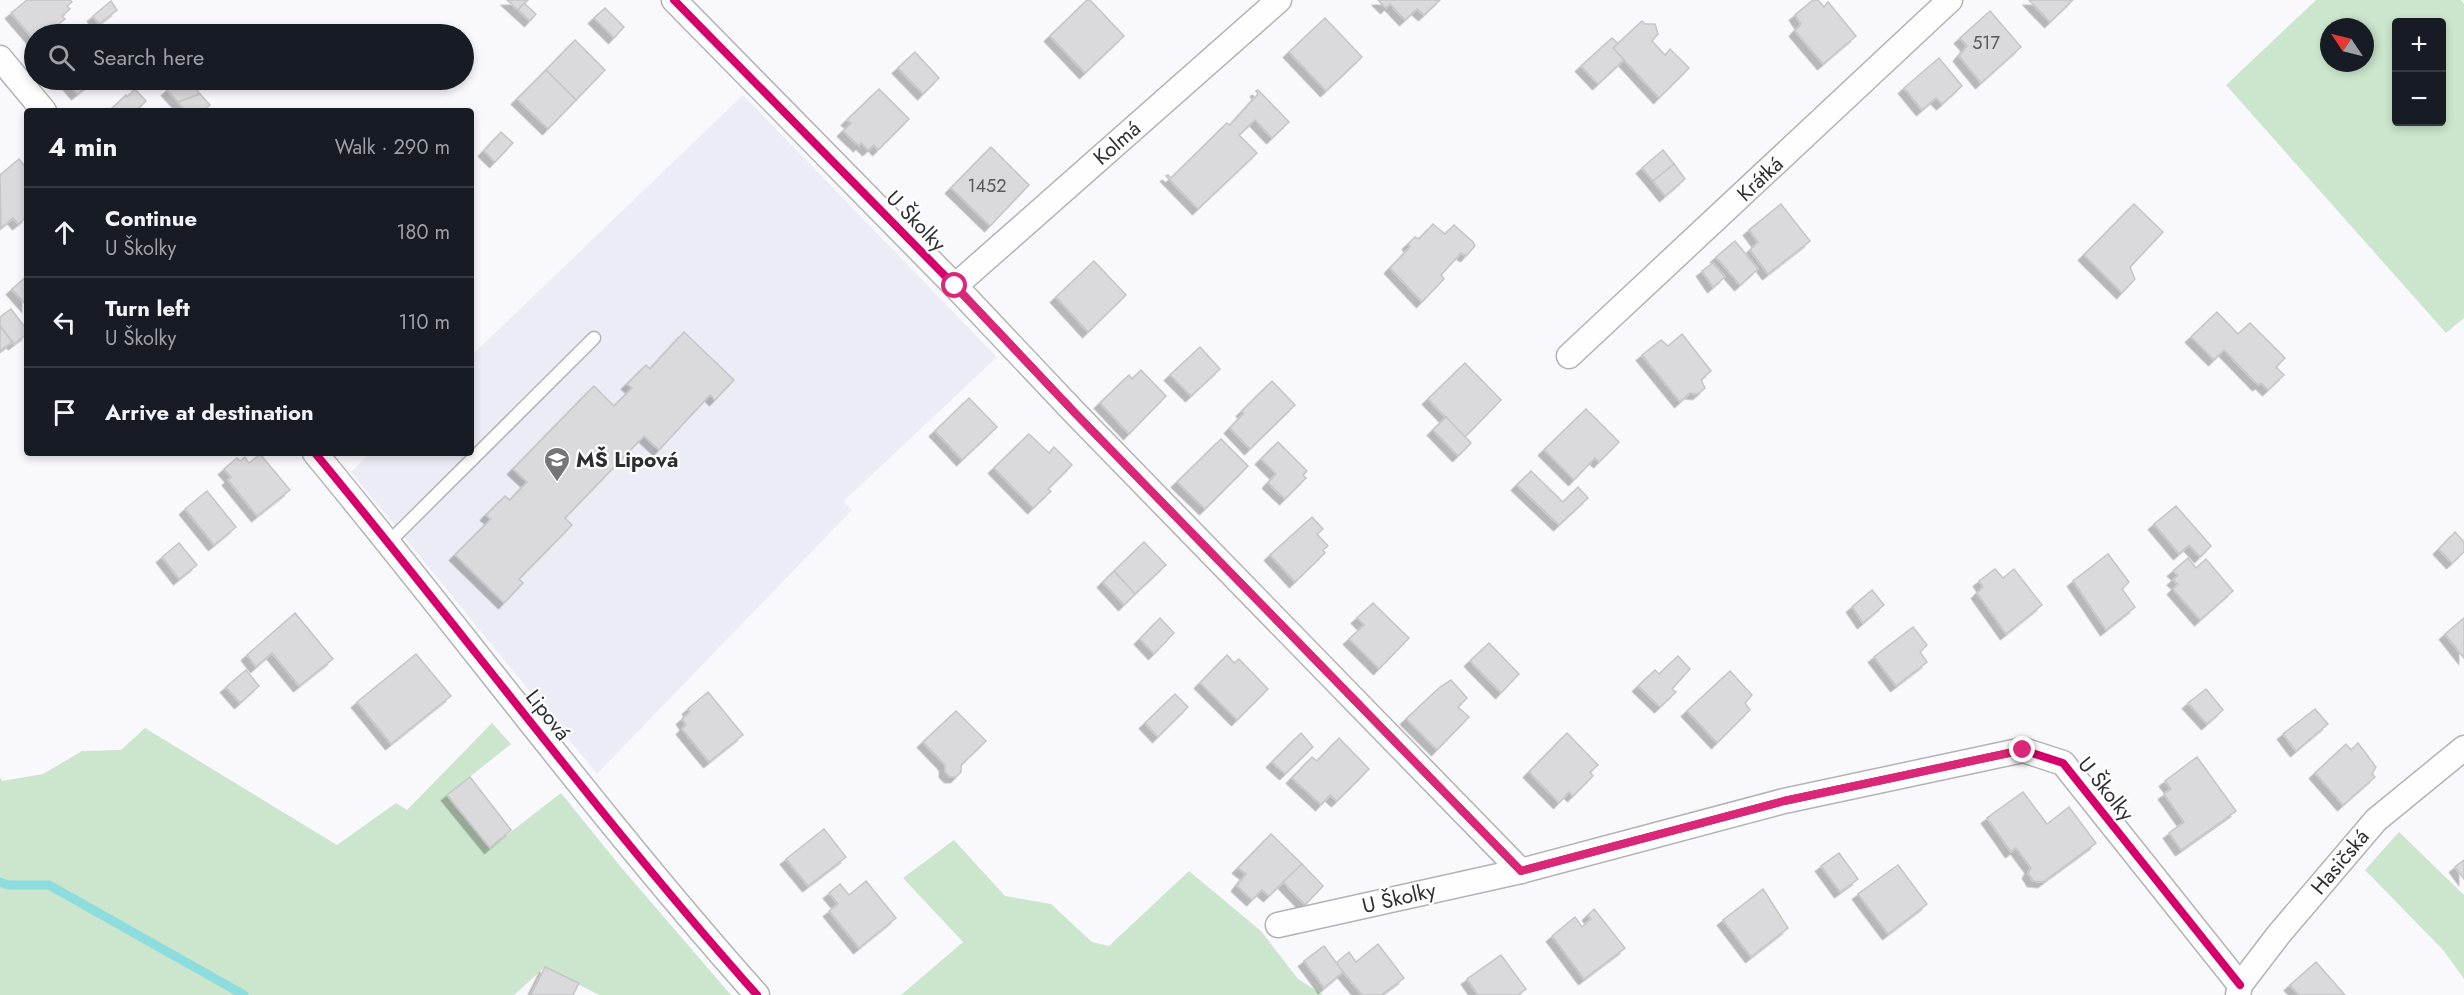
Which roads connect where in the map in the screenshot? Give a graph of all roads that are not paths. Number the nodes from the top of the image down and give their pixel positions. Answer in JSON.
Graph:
{"nodes":[{"id":1,"x":674,"y":0,"type":"edge"},
{"id":2,"x":1279,"y":0,"type":"edge"},
{"id":3,"x":1950,"y":0,"type":"edge"},
{"id":4,"x":0,"y":58,"type":"edge"},
{"id":5,"x":24,"y":87,"type":"edge"},
{"id":6,"x":27,"y":90,"type":"edge"},
{"id":7,"x":42,"y":108,"type":"edge"},
{"id":8,"x":955,"y":286,"type":"junction"},
{"id":9,"x":594,"y":338,"type":"dead end"},
{"id":10,"x":1569,"y":356,"type":"dead end"},
{"id":11,"x":317,"y":456,"type":"edge"},
{"id":12,"x":389,"y":542,"type":"junction"},
{"id":13,"x":2464,"y":748,"type":"edge"},
{"id":14,"x":1521,"y":871,"type":"junction"},
{"id":15,"x":1278,"y":925,"type":"dead end"},
{"id":16,"x":2239,"y":990,"type":"edge"},
{"id":17,"x":757,"y":995,"type":"edge"}],
"edges":[{"from":1,"to":8,"type":"street","name":"U Školky"},
{"from":2,"to":8,"type":"street","name":"Kolmá"},
{"from":3,"to":10,"type":"street","name":"Krátká"},
{"from":4,"to":5,"type":"street"},
{"from":6,"to":7,"type":"street"},
{"from":8,"to":14,"type":"street","name":"U Školky"},
{"from":9,"to":12,"type":"lane"},
{"from":11,"to":12,"type":"street","name":"Lipová"},
{"from":12,"to":17,"type":"street","name":"Lipová"},
{"from":13,"to":16,"type":"street","name":"Hasičská"},
{"from":14,"to":15,"type":"street","name":"U Školky"},
{"from":14,"to":16,"type":"street","name":"U Školky"}]}
